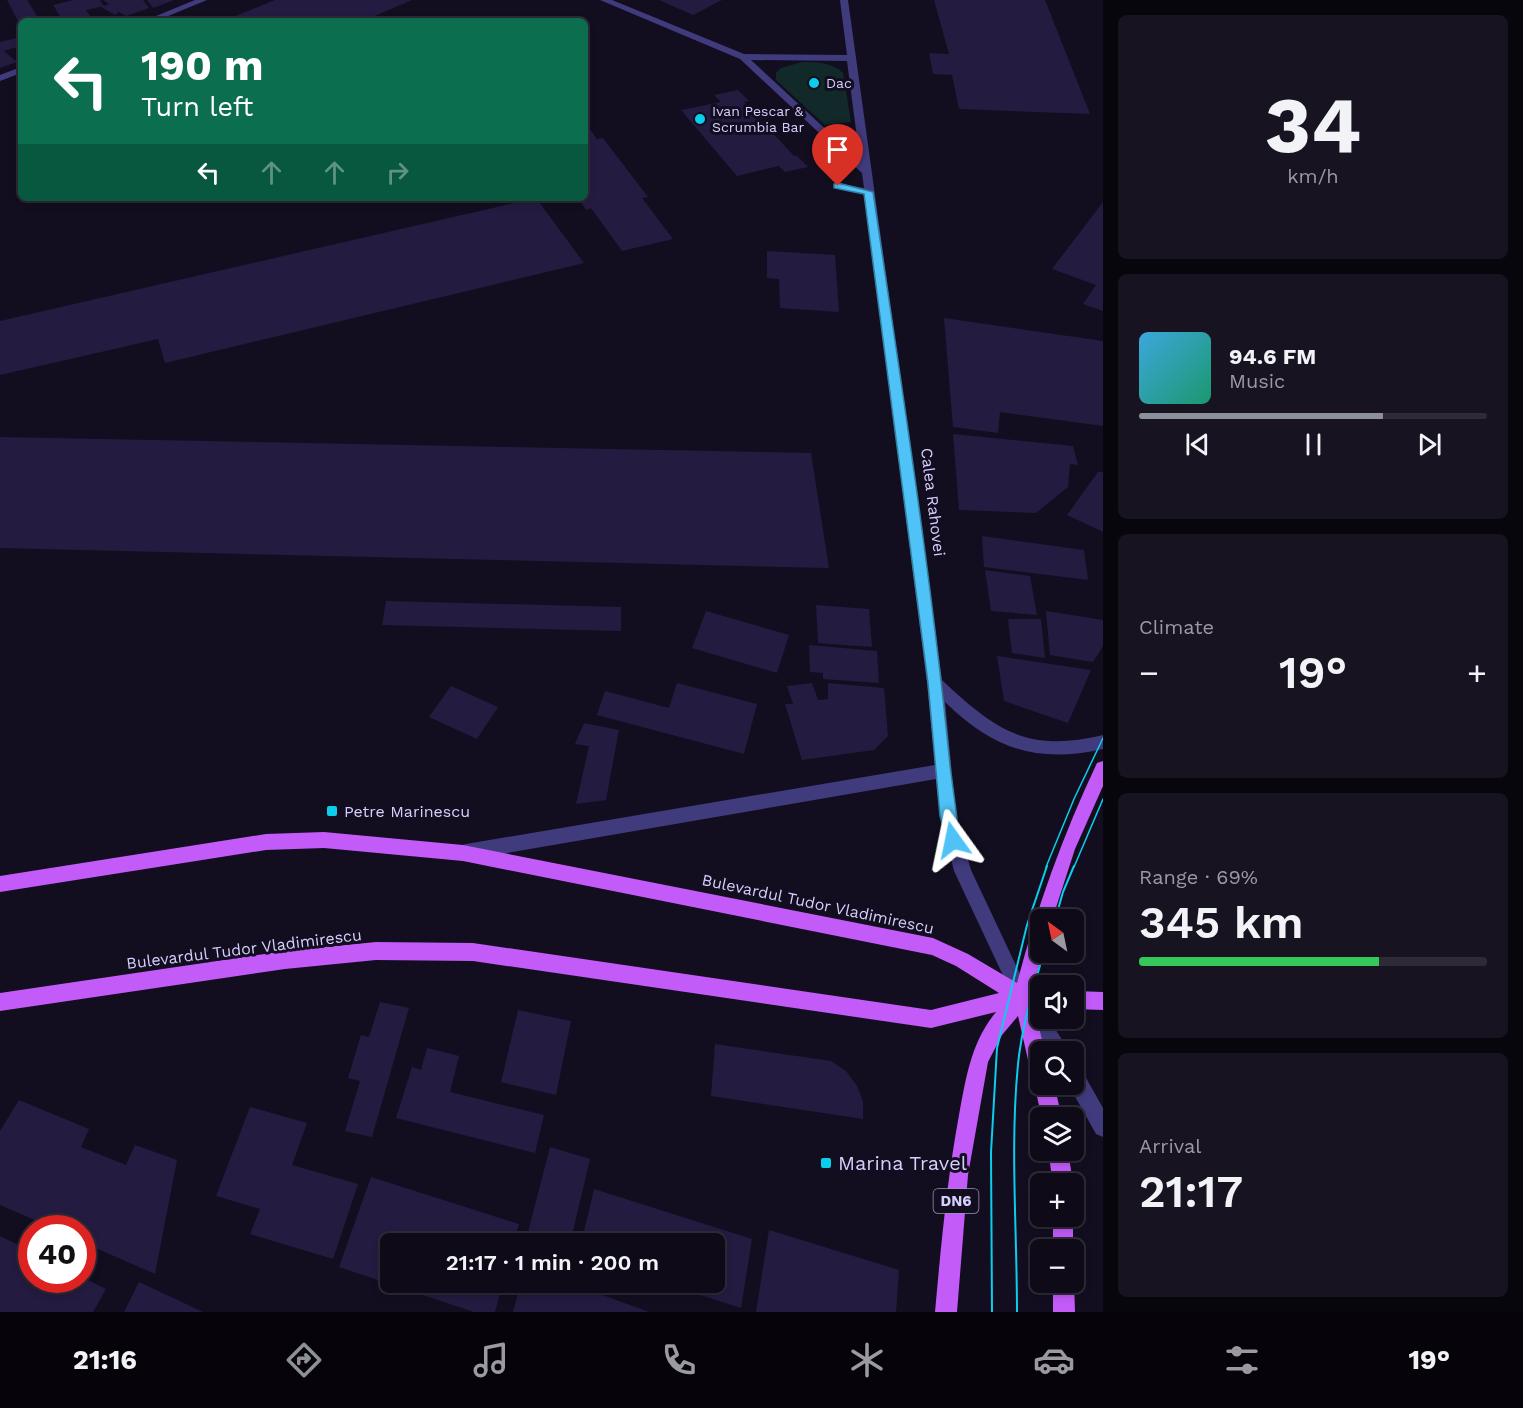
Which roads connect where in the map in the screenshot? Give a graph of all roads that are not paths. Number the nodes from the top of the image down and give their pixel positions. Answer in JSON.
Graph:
{"nodes":[{"id":1,"x":203,"y":0,"type":"edge"},
{"id":2,"x":604,"y":0,"type":"edge"},
{"id":3,"x":844,"y":0,"type":"edge"},
{"id":4,"x":156,"y":18,"type":"edge"},
{"id":5,"x":743,"y":57,"type":"junction"},
{"id":6,"x":852,"y":58,"type":"junction"},
{"id":7,"x":18,"y":71,"type":"edge"},
{"id":8,"x":0,"y":78,"type":"edge"},
{"id":9,"x":865,"y":171,"type":"junction"},
{"id":10,"x":838,"y":186,"type":"dead end"},
{"id":11,"x":868,"y":192,"type":"junction"},
{"id":12,"x":935,"y":683,"type":"junction"},
{"id":13,"x":1103,"y":742,"type":"edge"},
{"id":14,"x":1103,"y":768,"type":"edge"},
{"id":15,"x":942,"y":771,"type":"junction"},
{"id":16,"x":463,"y":853,"type":"junction"},
{"id":17,"x":0,"y":885,"type":"edge"},
{"id":18,"x":1047,"y":909,"type":"edge"},
{"id":19,"x":1030,"y":996,"type":"edge"},
{"id":20,"x":1030,"y":997,"type":"edge"},
{"id":21,"x":1030,"y":998,"type":"edge"},
{"id":22,"x":1030,"y":999,"type":"edge"},
{"id":23,"x":1084,"y":1000,"type":"edge"},
{"id":24,"x":1103,"y":1001,"type":"edge"},
{"id":25,"x":0,"y":1002,"type":"edge"},
{"id":26,"x":1084,"y":1094,"type":"edge"},
{"id":27,"x":1103,"y":1127,"type":"edge"},
{"id":28,"x":1064,"y":1293,"type":"edge"},
{"id":29,"x":946,"y":1312,"type":"edge"},
{"id":30,"x":1064,"y":1312,"type":"edge"}],
"edges":[{"from":1,"to":4,"type":"street"},
{"from":2,"to":5,"type":"street"},
{"from":3,"to":6,"type":"street","name":"Calea Rahovei"},
{"from":5,"to":6,"type":"street"},
{"from":5,"to":9,"type":"street"},
{"from":6,"to":9,"type":"street","name":"Calea Rahovei"},
{"from":7,"to":8,"type":"street"},
{"from":9,"to":11,"type":"street","name":"Calea Rahovei"},
{"from":10,"to":11,"type":"street"},
{"from":11,"to":12,"type":"street","name":"Calea Rahovei"},
{"from":12,"to":13,"type":"street"},
{"from":12,"to":15,"type":"street","name":"Calea Rahovei"},
{"from":14,"to":18,"type":"main road"},
{"from":15,"to":16,"type":"street"},
{"from":15,"to":19,"type":"street","name":"Calea Rahovei"},
{"from":16,"to":17,"type":"main road","name":"Bulevardul Tudor Vladimirescu"},
{"from":16,"to":20,"type":"main road","name":"Bulevardul Tudor Vladimirescu"},
{"from":21,"to":25,"type":"main road","name":"Bulevardul Tudor Vladimirescu"},
{"from":22,"to":29,"type":"main road","number":"DN6"},
{"from":23,"to":24,"type":"main road"},
{"from":26,"to":27,"type":"street"},
{"from":28,"to":30,"type":"main road"}]}
